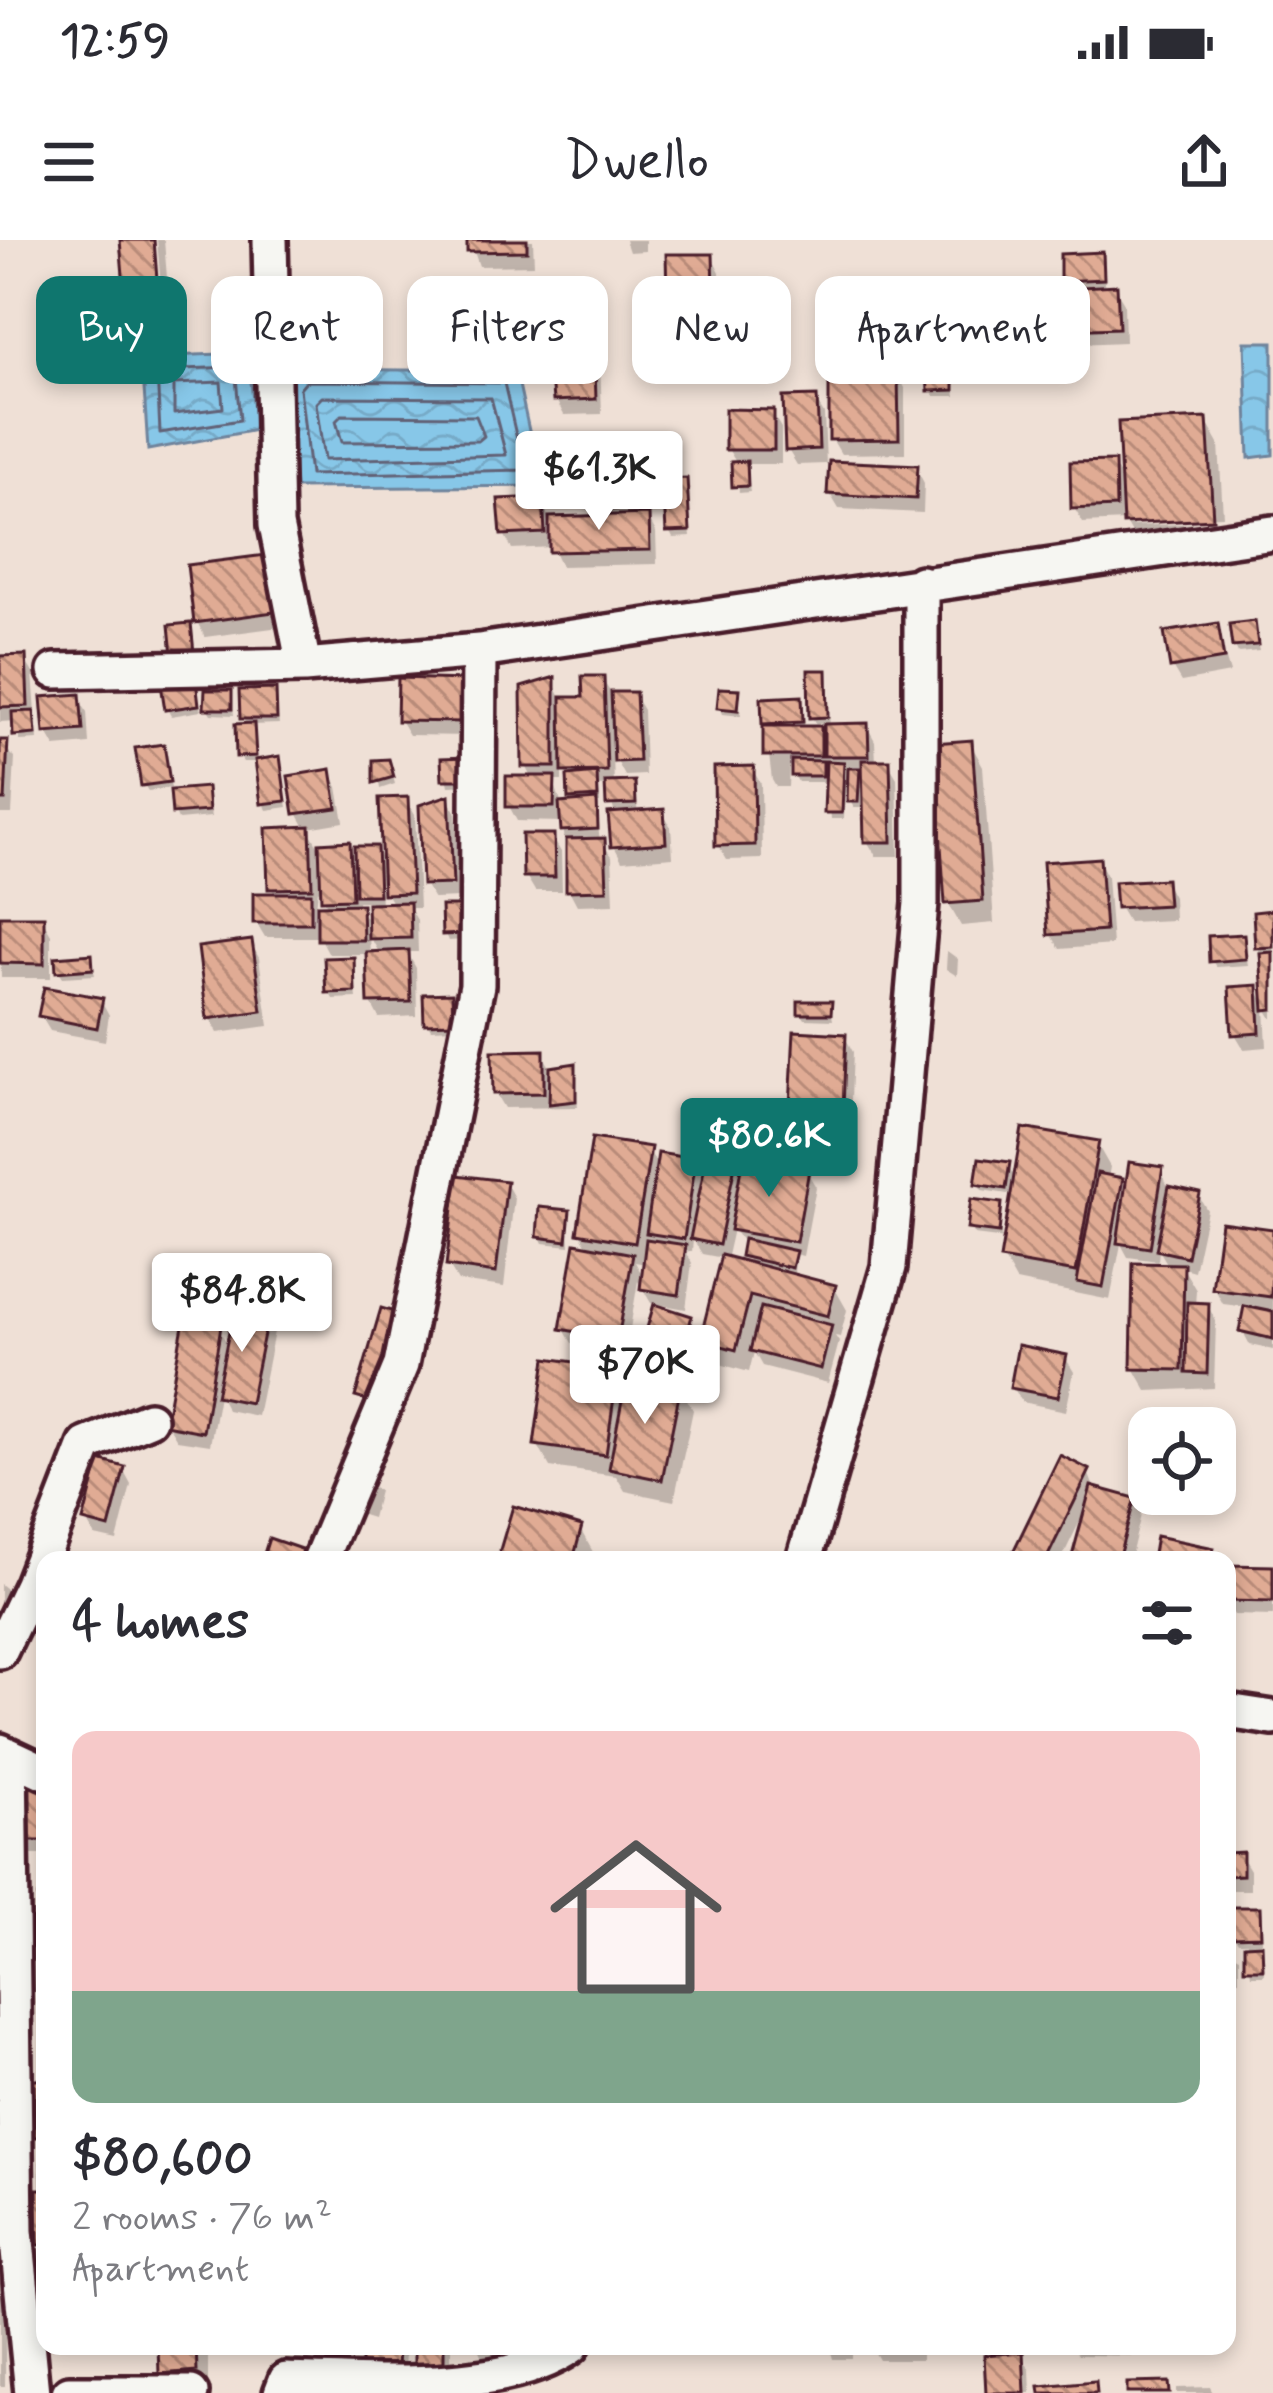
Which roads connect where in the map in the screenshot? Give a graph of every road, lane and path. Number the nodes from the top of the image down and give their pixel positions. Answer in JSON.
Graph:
{"nodes":[{"id":1,"x":270,"y":240,"type":"edge"},
{"id":2,"x":1273,"y":533,"type":"edge"},
{"id":3,"x":921,"y":583,"type":"junction"},
{"id":4,"x":479,"y":651,"type":"junction"},
{"id":5,"x":304,"y":666,"type":"junction"},
{"id":6,"x":55,"y":670,"type":"dead end"},
{"id":7,"x":149,"y":1419,"type":"dead end"},
{"id":8,"x":50,"y":1551,"type":"edge"},
{"id":9,"x":324,"y":1551,"type":"edge"},
{"id":10,"x":808,"y":1551,"type":"edge"},
{"id":11,"x":36,"y":1590,"type":"edge"},
{"id":12,"x":0,"y":1651,"type":"edge"},
{"id":13,"x":1236,"y":1712,"type":"edge"},
{"id":14,"x":1273,"y":1718,"type":"edge"},
{"id":15,"x":5,"y":1754,"type":"edge"},
{"id":16,"x":36,"y":1768,"type":"edge"},
{"id":17,"x":563,"y":2355,"type":"edge"},
{"id":18,"x":32,"y":2393,"type":"edge"},
{"id":19,"x":69,"y":2393,"type":"edge"},
{"id":20,"x":191,"y":2393,"type":"edge"},
{"id":21,"x":281,"y":2393,"type":"edge"}],
"edges":[{"from":1,"to":5,"type":"street"},
{"from":2,"to":3,"type":"street"},
{"from":3,"to":4,"type":"street"},
{"from":3,"to":10,"type":"street"},
{"from":4,"to":5,"type":"street"},
{"from":4,"to":9,"type":"street"},
{"from":5,"to":6,"type":"street"},
{"from":7,"to":8,"type":"street"},
{"from":11,"to":12,"type":"street"},
{"from":13,"to":14,"type":"street"},
{"from":15,"to":16,"type":"street"},
{"from":15,"to":18,"type":"street"},
{"from":17,"to":21,"type":"street"},
{"from":19,"to":20,"type":"street"}]}
